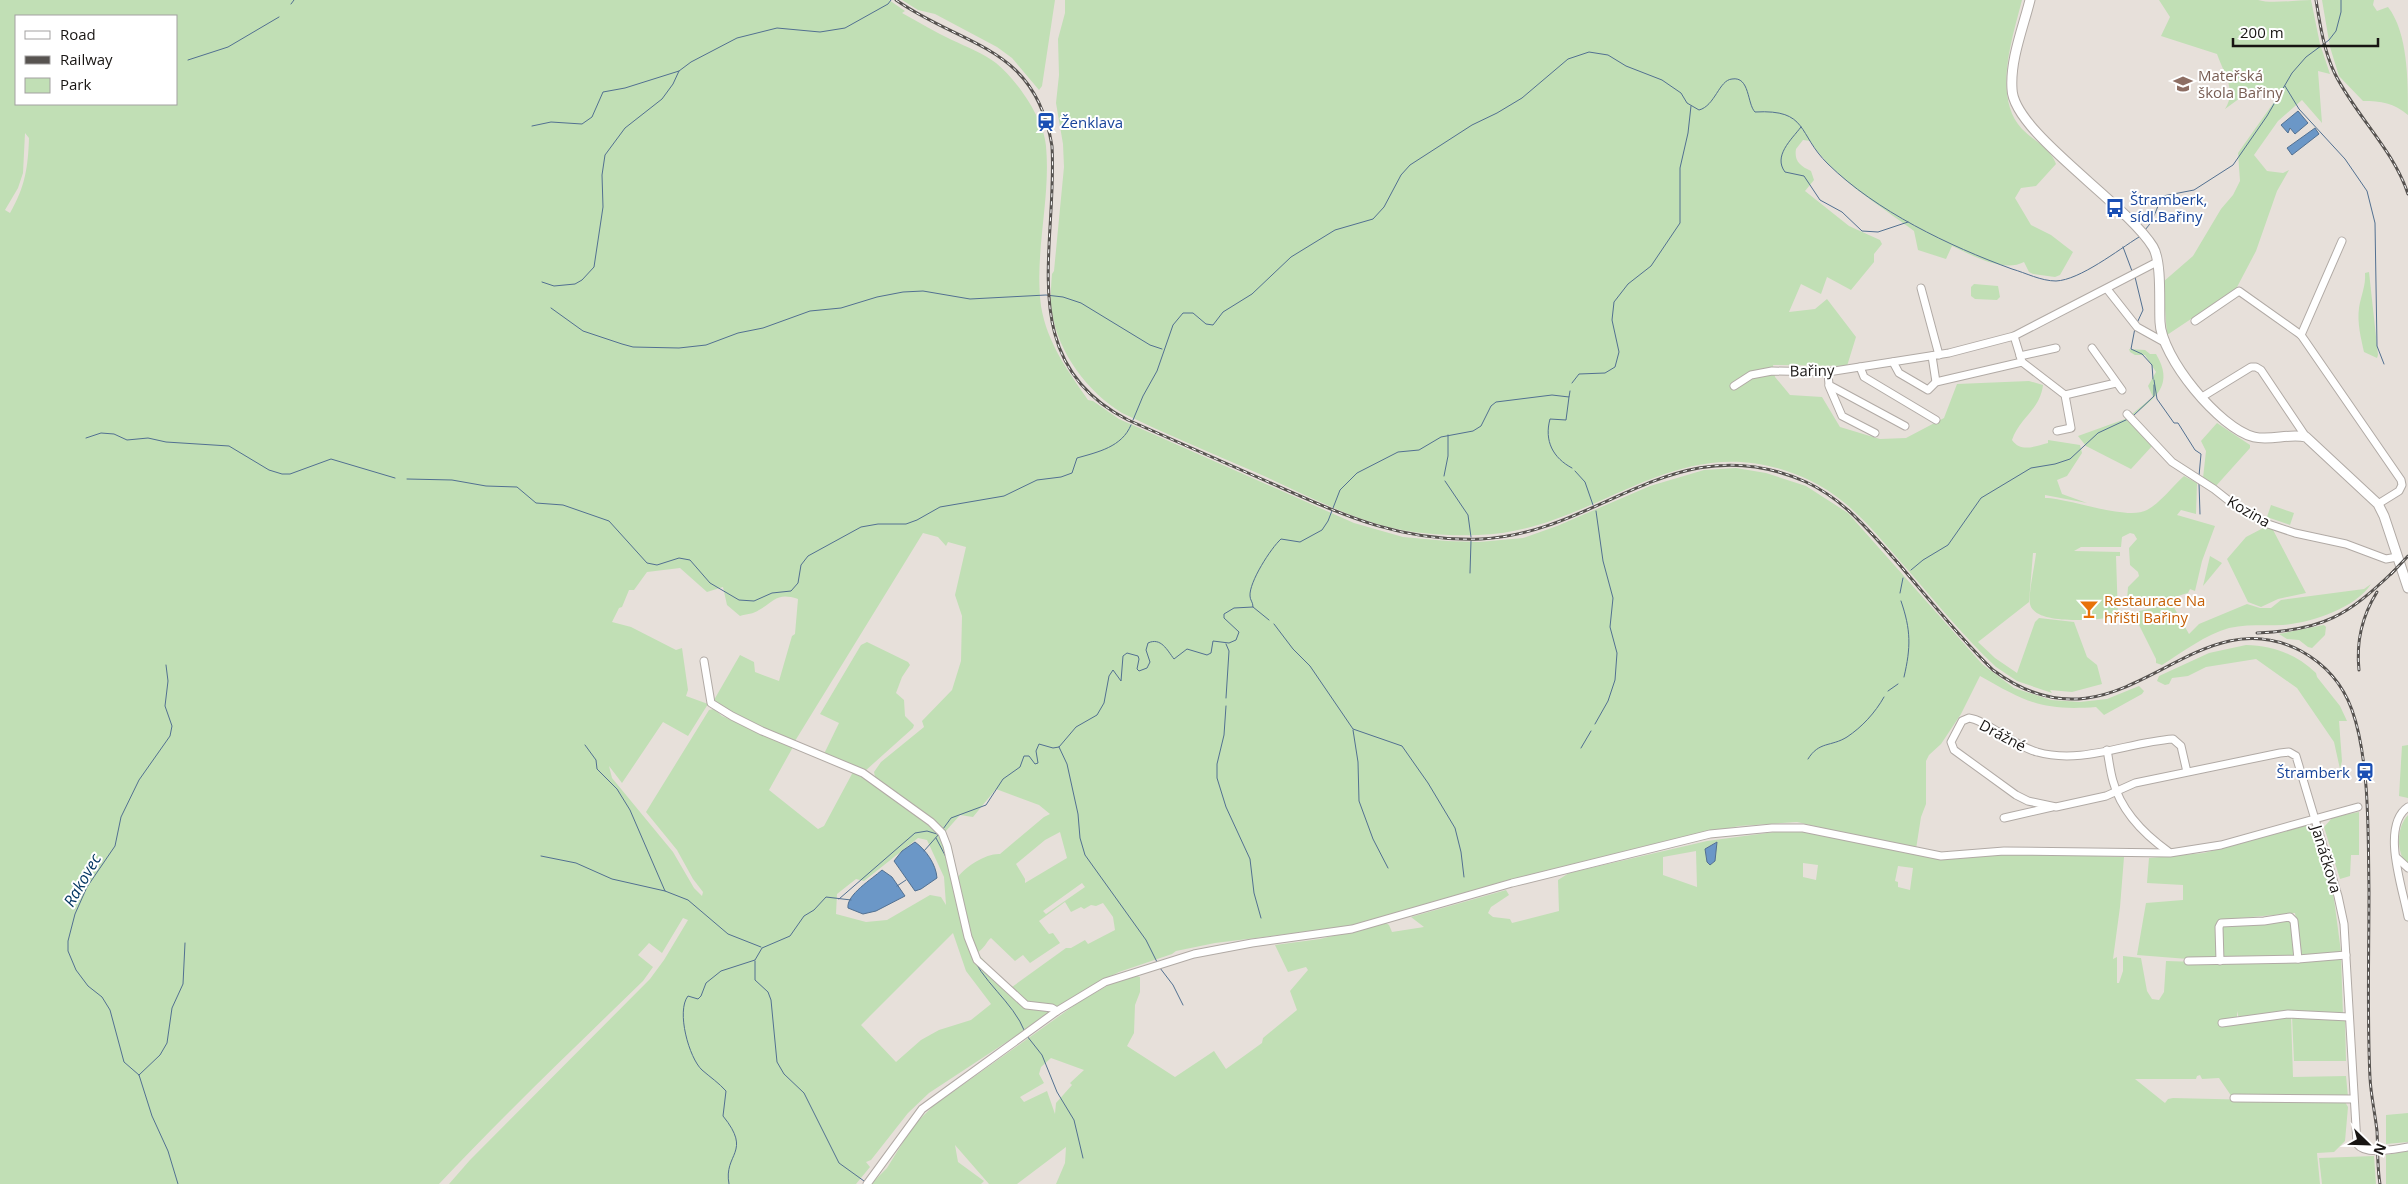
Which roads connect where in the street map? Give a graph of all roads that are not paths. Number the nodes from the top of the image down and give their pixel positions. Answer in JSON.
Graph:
{"nodes":[{"id":1,"x":2030,"y":0,"type":"edge"},
{"id":2,"x":2342,"y":241,"type":"dead end"},
{"id":3,"x":2157,"y":262,"type":"junction"},
{"id":4,"x":1921,"y":288,"type":"dead end"},
{"id":5,"x":2106,"y":289,"type":"junction"},
{"id":6,"x":2195,"y":321,"type":"dead end"},
{"id":7,"x":2302,"y":335,"type":"junction"},
{"id":8,"x":2014,"y":336,"type":"junction"},
{"id":9,"x":2164,"y":342,"type":"junction"},
{"id":10,"x":2056,"y":348,"type":"dead end"},
{"id":11,"x":2092,"y":348,"type":"dead end"},
{"id":12,"x":1936,"y":355,"type":"junction"},
{"id":13,"x":2021,"y":359,"type":"junction"},
{"id":14,"x":1893,"y":362,"type":"junction"},
{"id":15,"x":1860,"y":367,"type":"junction"},
{"id":16,"x":1828,"y":372,"type":"junction"},
{"id":17,"x":1936,"y":382,"type":"junction"},
{"id":18,"x":2116,"y":383,"type":"junction"},
{"id":19,"x":1829,"y":385,"type":"junction"},
{"id":20,"x":1734,"y":386,"type":"dead end"},
{"id":21,"x":2122,"y":390,"type":"dead end"},
{"id":22,"x":2064,"y":395,"type":"junction"},
{"id":23,"x":2202,"y":397,"type":"junction"},
{"id":24,"x":2127,"y":414,"type":"dead end"},
{"id":25,"x":1936,"y":420,"type":"dead end"},
{"id":26,"x":1905,"y":426,"type":"dead end"},
{"id":27,"x":2057,"y":431,"type":"dead end"},
{"id":28,"x":1875,"y":433,"type":"dead end"},
{"id":29,"x":2306,"y":437,"type":"junction"},
{"id":30,"x":2378,"y":504,"type":"junction"},
{"id":31,"x":2398,"y":561,"type":"junction"},
{"id":32,"x":2407,"y":584,"type":"edge"},
{"id":33,"x":704,"y":661,"type":"dead end"},
{"id":34,"x":2107,"y":750,"type":"junction"},
{"id":35,"x":2187,"y":772,"type":"junction"},
{"id":36,"x":2117,"y":790,"type":"junction"},
{"id":37,"x":2028,"y":801,"type":"junction"},
{"id":38,"x":2052,"y":807,"type":"junction"},
{"id":39,"x":2358,"y":807,"type":"dead end"},
{"id":40,"x":2408,"y":807,"type":"edge"},
{"id":41,"x":2028,"y":813,"type":"junction"},
{"id":42,"x":2004,"y":818,"type":"dead end"},
{"id":43,"x":2316,"y":818,"type":"junction"},
{"id":44,"x":2170,"y":853,"type":"junction"},
{"id":45,"x":2396,"y":857,"type":"junction"},
{"id":46,"x":2408,"y":868,"type":"edge"},
{"id":47,"x":2408,"y":916,"type":"edge"},
{"id":48,"x":2346,"y":955,"type":"junction"},
{"id":49,"x":2298,"y":959,"type":"junction"},
{"id":50,"x":2188,"y":961,"type":"dead end"},
{"id":51,"x":2220,"y":961,"type":"junction"},
{"id":52,"x":1057,"y":1012,"type":"junction"},
{"id":53,"x":2349,"y":1017,"type":"junction"},
{"id":54,"x":2222,"y":1023,"type":"dead end"},
{"id":55,"x":2234,"y":1098,"type":"dead end"},
{"id":56,"x":2353,"y":1099,"type":"junction"},
{"id":57,"x":2408,"y":1147,"type":"edge"},
{"id":58,"x":867,"y":1184,"type":"edge"}],
"edges":[{"from":1,"to":3,"type":"main road"},
{"from":2,"to":7,"type":"street"},
{"from":3,"to":5,"type":"street","name":"Bařiny"},
{"from":3,"to":9,"type":"main road"},
{"from":4,"to":12,"type":"street"},
{"from":5,"to":8,"type":"street","name":"Bařiny"},
{"from":5,"to":9,"type":"street"},
{"from":6,"to":7,"type":"street"},
{"from":7,"to":30,"type":"street"},
{"from":8,"to":12,"type":"street","name":"Bařiny"},
{"from":8,"to":13,"type":"street"},
{"from":9,"to":23,"type":"main road"},
{"from":10,"to":13,"type":"street"},
{"from":11,"to":18,"type":"street"},
{"from":12,"to":14,"type":"street","name":"Bařiny"},
{"from":12,"to":17,"type":"street"},
{"from":13,"to":17,"type":"street"},
{"from":13,"to":22,"type":"street"},
{"from":14,"to":15,"type":"street","name":"Bařiny"},
{"from":14,"to":17,"type":"street"},
{"from":15,"to":16,"type":"street","name":"Bařiny"},
{"from":15,"to":25,"type":"street"},
{"from":16,"to":19,"type":"street"},
{"from":16,"to":20,"type":"street","name":"Bařiny"},
{"from":18,"to":21,"type":"street"},
{"from":18,"to":22,"type":"street"},
{"from":19,"to":26,"type":"street"},
{"from":19,"to":28,"type":"street"},
{"from":22,"to":27,"type":"street"},
{"from":23,"to":29,"type":"main road"},
{"from":23,"to":29,"type":"street"},
{"from":24,"to":31,"type":"street","name":"Kozina"},
{"from":29,"to":30,"type":"main road"},
{"from":30,"to":31,"type":"main road"},
{"from":31,"to":32,"type":"main road"},
{"from":33,"to":52,"type":"street"},
{"from":34,"to":35,"type":"street","name":"Drážné"},
{"from":34,"to":36,"type":"street"},
{"from":34,"to":37,"type":"street","name":"Drážné"},
{"from":35,"to":36,"type":"street","name":"Drážné"},
{"from":35,"to":43,"type":"street","name":"Drážné"},
{"from":36,"to":38,"type":"street","name":"Drážné"},
{"from":36,"to":44,"type":"street"},
{"from":37,"to":38,"type":"street","name":"Drážné"},
{"from":37,"to":41,"type":"street"},
{"from":38,"to":41,"type":"street","name":"Drážné"},
{"from":39,"to":43,"type":"street"},
{"from":40,"to":45,"type":"street"},
{"from":41,"to":42,"type":"street","name":"Drážné"},
{"from":43,"to":44,"type":"street","name":"Janáčkova"},
{"from":43,"to":48,"type":"street","name":"Janáčkova"},
{"from":44,"to":52,"type":"street","name":"Janáčkova"},
{"from":45,"to":46,"type":"street"},
{"from":45,"to":47,"type":"street"},
{"from":48,"to":49,"type":"street"},
{"from":48,"to":53,"type":"street","name":"Janáčkova"},
{"from":49,"to":51,"type":"street"},
{"from":49,"to":51,"type":"street"},
{"from":50,"to":51,"type":"street"},
{"from":52,"to":58,"type":"street","name":"Janáčkova"},
{"from":53,"to":54,"type":"street"},
{"from":53,"to":56,"type":"street","name":"Janáčkova"},
{"from":55,"to":56,"type":"street"},
{"from":56,"to":57,"type":"street","name":"Janáčkova"}]}
